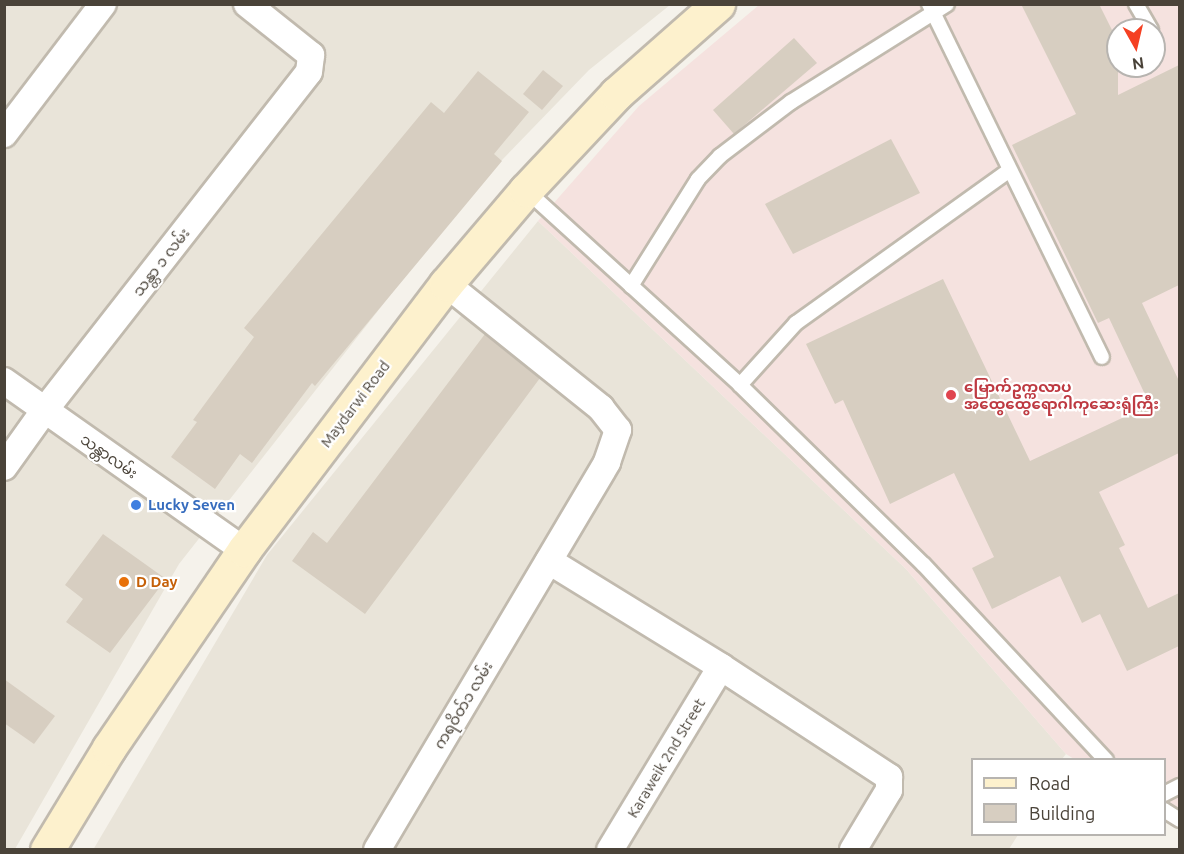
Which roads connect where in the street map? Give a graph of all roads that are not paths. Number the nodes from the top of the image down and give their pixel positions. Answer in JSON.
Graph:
{"nodes":[{"id":1,"x":103,"y":4,"type":"edge"},
{"id":2,"x":247,"y":4,"type":"edge"},
{"id":3,"x":947,"y":4,"type":"edge"},
{"id":4,"x":1136,"y":4,"type":"edge"},
{"id":5,"x":713,"y":6,"type":"edge"},
{"id":6,"x":930,"y":8,"type":"edge"},
{"id":7,"x":1144,"y":18,"type":"edge"},
{"id":8,"x":4,"y":134,"type":"edge"},
{"id":9,"x":1008,"y":171,"type":"junction"},
{"id":10,"x":526,"y":190,"type":"junction"},
{"id":11,"x":446,"y":284,"type":"junction"},
{"id":12,"x":631,"y":286,"type":"junction"},
{"id":13,"x":1102,"y":357,"type":"dead end"},
{"id":14,"x":4,"y":381,"type":"edge"},
{"id":15,"x":740,"y":385,"type":"junction"},
{"id":16,"x":44,"y":411,"type":"junction"},
{"id":17,"x":4,"y":467,"type":"edge"},
{"id":18,"x":244,"y":550,"type":"junction"},
{"id":19,"x":549,"y":561,"type":"junction"},
{"id":20,"x":722,"y":667,"type":"junction"},
{"id":21,"x":1105,"y":758,"type":"edge"},
{"id":22,"x":1166,"y":811,"type":"edge"},
{"id":23,"x":1179,"y":820,"type":"edge"},
{"id":24,"x":47,"y":849,"type":"edge"},
{"id":25,"x":377,"y":849,"type":"edge"},
{"id":26,"x":610,"y":849,"type":"edge"},
{"id":27,"x":853,"y":849,"type":"edge"}],
"edges":[{"from":1,"to":8,"type":"street"},
{"from":2,"to":16,"type":"street","name":"သန္တာ ၁ လမ်း"},
{"from":3,"to":6,"type":"lane"},
{"from":4,"to":7,"type":"lane"},
{"from":5,"to":10,"type":"street","name":"Maydarwi Road"},
{"from":6,"to":9,"type":"lane"},
{"from":6,"to":12,"type":"lane"},
{"from":9,"to":13,"type":"lane"},
{"from":9,"to":15,"type":"lane"},
{"from":10,"to":11,"type":"street","name":"Maydarwi Road"},
{"from":10,"to":12,"type":"lane"},
{"from":11,"to":18,"type":"street","name":"Maydarwi Road"},
{"from":11,"to":19,"type":"street","name":"ကရဝိတ်၁ လမ်း"},
{"from":12,"to":15,"type":"lane"},
{"from":14,"to":16,"type":"street","name":"သန္တာလမ်း"},
{"from":15,"to":21,"type":"lane"},
{"from":16,"to":17,"type":"street","name":"သန္တာ ၁ လမ်း"},
{"from":16,"to":18,"type":"street","name":"သန္တာလမ်း"},
{"from":18,"to":24,"type":"street","name":"Maydarwi Road"},
{"from":19,"to":20,"type":"street"},
{"from":19,"to":25,"type":"street","name":"ကရဝိတ်၁ လမ်း"},
{"from":20,"to":26,"type":"street","name":"Karaweik 2nd Street"},
{"from":20,"to":27,"type":"street"},
{"from":22,"to":23,"type":"lane"}]}
